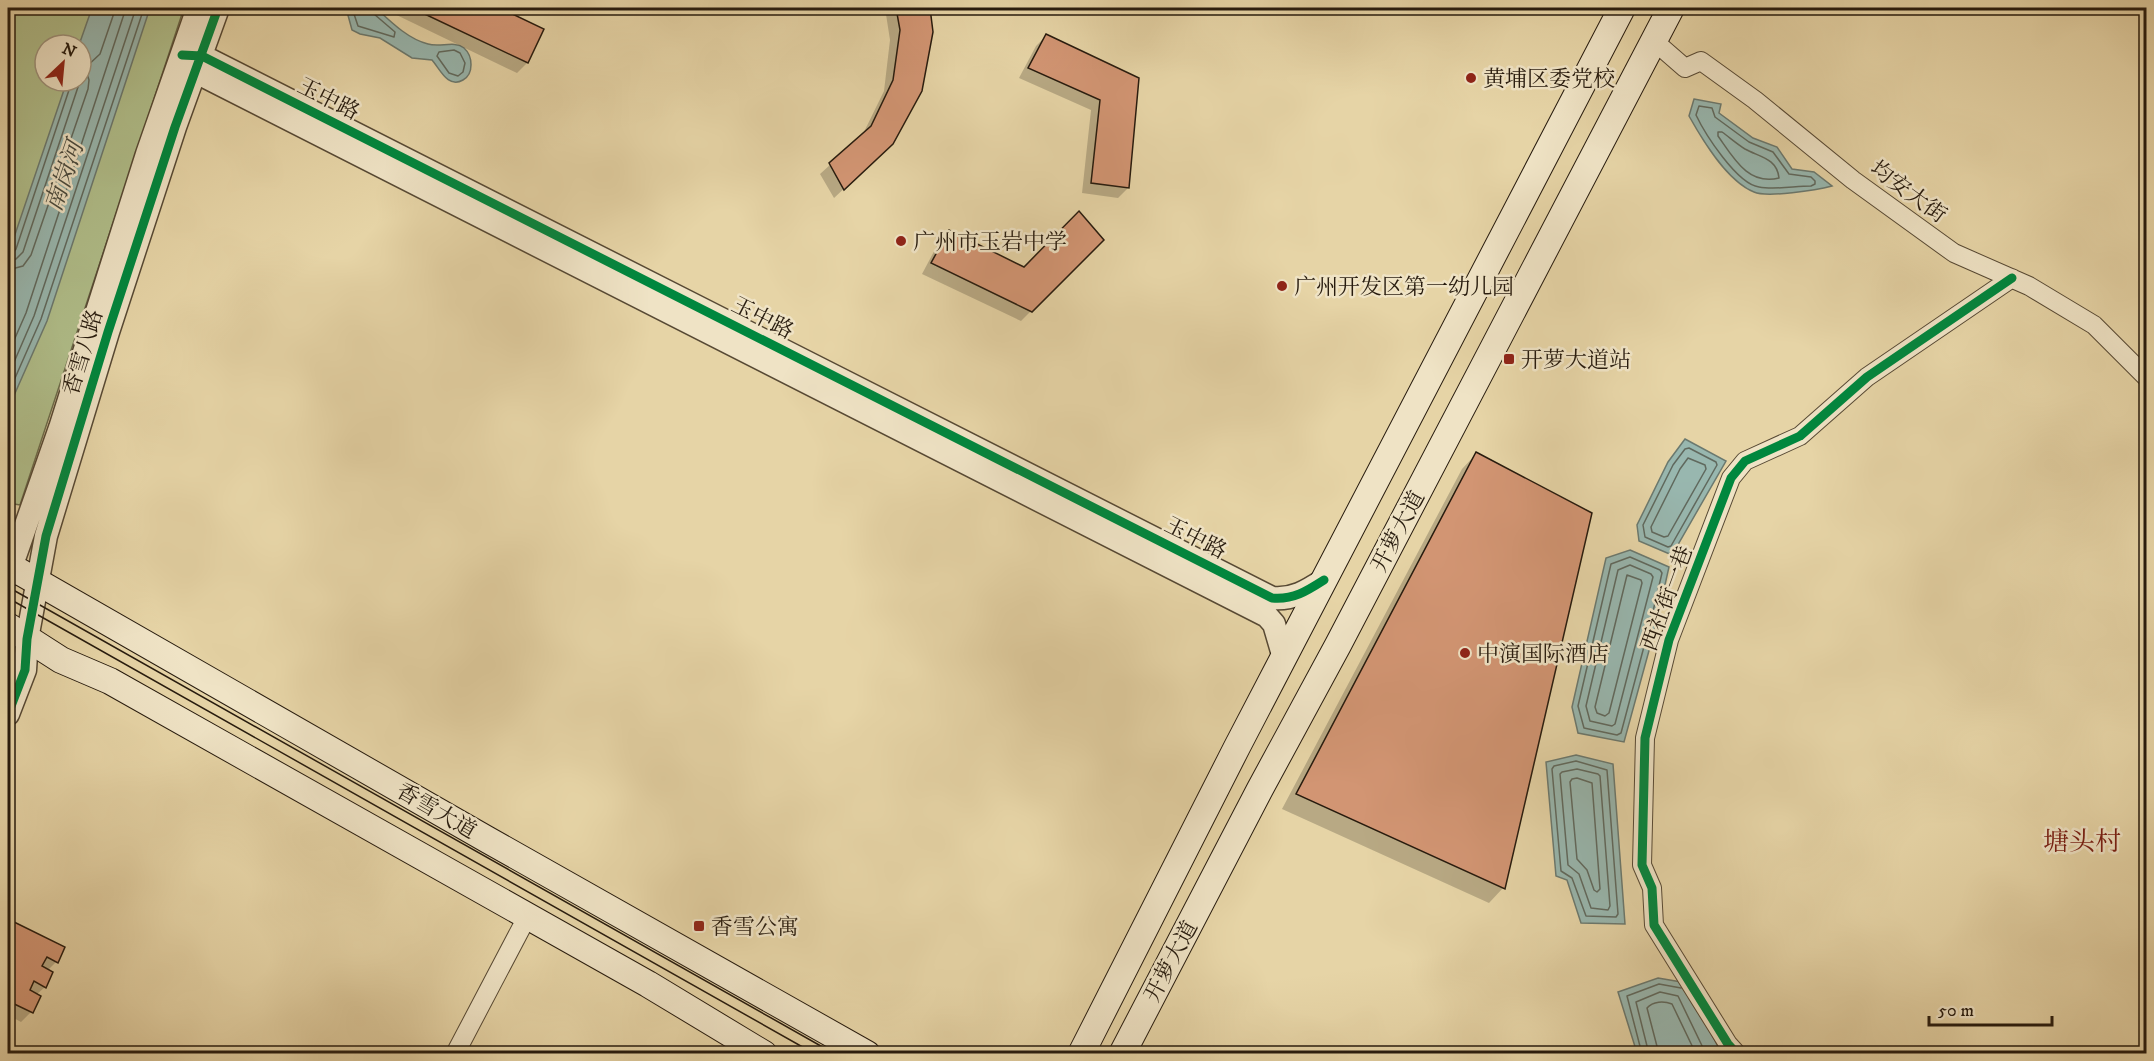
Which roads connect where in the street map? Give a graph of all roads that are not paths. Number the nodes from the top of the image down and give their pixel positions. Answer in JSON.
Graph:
{"nodes":[{"id":1,"x":198,"y":8,"type":"edge"},
{"id":2,"x":218,"y":8,"type":"edge"},
{"id":3,"x":1622,"y":8,"type":"edge"},
{"id":4,"x":1671,"y":8,"type":"edge"},
{"id":5,"x":1654,"y":41,"type":"junction"},
{"id":6,"x":193,"y":61,"type":"junction"},
{"id":7,"x":2012,"y":278,"type":"junction"},
{"id":8,"x":2146,"y":377,"type":"edge"},
{"id":9,"x":9,"y":569,"type":"edge"},
{"id":10,"x":1324,"y":580,"type":"junction"},
{"id":11,"x":37,"y":581,"type":"junction"},
{"id":12,"x":17,"y":633,"type":"edge"},
{"id":13,"x":1284,"y":658,"type":"junction"},
{"id":14,"x":8,"y":714,"type":"edge"},
{"id":15,"x":527,"y":917,"type":"junction"},
{"id":16,"x":1128,"y":961,"type":"junction"},
{"id":17,"x":1159,"y":980,"type":"junction"},
{"id":18,"x":1099,"y":1018,"type":"junction"},
{"id":19,"x":455,"y":1053,"type":"edge"},
{"id":20,"x":764,"y":1053,"type":"edge"},
{"id":21,"x":867,"y":1053,"type":"edge"},
{"id":22,"x":1061,"y":1053,"type":"edge"},
{"id":23,"x":1081,"y":1053,"type":"edge"},
{"id":24,"x":1122,"y":1053,"type":"edge"},
{"id":25,"x":1737,"y":1053,"type":"edge"}],
"edges":[{"from":1,"to":6,"type":"street","name":"香雪八路"},
{"from":2,"to":6,"type":"street","name":"香雪八路"},
{"from":3,"to":10,"type":"main road","name":"开萝大道"},
{"from":4,"to":5,"type":"main road","name":"开萝大道"},
{"from":5,"to":7,"type":"street","name":"均安大街"},
{"from":5,"to":17,"type":"main road","name":"开萝大道"},
{"from":6,"to":9,"type":"street","name":"香雪八路"},
{"from":6,"to":10,"type":"street","name":"玉中路"},
{"from":6,"to":11,"type":"street","name":"香雪八路"},
{"from":6,"to":13,"type":"street","name":"玉中路"},
{"from":7,"to":8,"type":"street","name":"均安大街"},
{"from":7,"to":25,"type":"street","name":"西社街一巷"},
{"from":9,"to":11,"type":"main road","name":"香雪大道"},
{"from":10,"to":13,"type":"main road","name":"开萝大道"},
{"from":11,"to":12,"type":"street","name":"香雪八路"},
{"from":11,"to":21,"type":"main road","name":"香雪大道"},
{"from":12,"to":14,"type":"street","name":"香雪八路"},
{"from":12,"to":15,"type":"main road"},
{"from":13,"to":16,"type":"main road","name":"开萝大道"},
{"from":15,"to":19,"type":"street"},
{"from":15,"to":20,"type":"main road"},
{"from":16,"to":17,"type":"main road"},
{"from":16,"to":18,"type":"main road","name":"开萝大道"},
{"from":17,"to":24,"type":"main road","name":"开萝大道"},
{"from":18,"to":22,"type":"main road"},
{"from":18,"to":23,"type":"main road","name":"开萝大道"}]}
